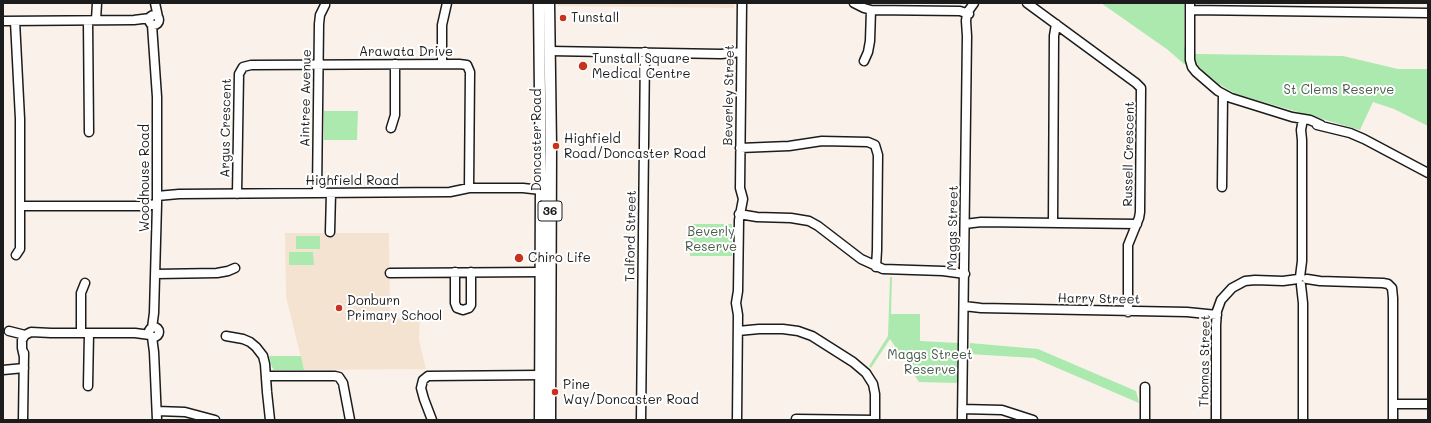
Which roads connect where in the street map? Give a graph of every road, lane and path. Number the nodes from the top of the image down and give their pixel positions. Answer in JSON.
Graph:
{"nodes":[{"id":1,"x":97,"y":3,"type":"edge"},
{"id":2,"x":154,"y":3,"type":"edge"},
{"id":3,"x":447,"y":3,"type":"edge"},
{"id":4,"x":539,"y":3,"type":"edge"},
{"id":5,"x":549,"y":3,"type":"edge"},
{"id":6,"x":742,"y":3,"type":"edge"},
{"id":7,"x":854,"y":3,"type":"edge"},
{"id":8,"x":1027,"y":3,"type":"edge"},
{"id":9,"x":325,"y":5,"type":"dead end"},
{"id":10,"x":1190,"y":7,"type":"edge"},
{"id":11,"x":870,"y":10,"type":"junction"},
{"id":12,"x":970,"y":10,"type":"edge"},
{"id":13,"x":1428,"y":13,"type":"edge"},
{"id":14,"x":94,"y":20,"type":"junction"},
{"id":15,"x":153,"y":20,"type":"junction"},
{"id":16,"x":3,"y":21,"type":"edge"},
{"id":17,"x":15,"y":21,"type":"junction"},
{"id":18,"x":1058,"y":25,"type":"junction"},
{"id":19,"x":550,"y":51,"type":"junction"},
{"id":20,"x":645,"y":52,"type":"junction"},
{"id":21,"x":741,"y":54,"type":"junction"},
{"id":22,"x":864,"y":61,"type":"dead end"},
{"id":23,"x":318,"y":64,"type":"junction"},
{"id":24,"x":395,"y":64,"type":"junction"},
{"id":25,"x":442,"y":64,"type":"junction"},
{"id":26,"x":1223,"y":94,"type":"junction"},
{"id":27,"x":1303,"y":122,"type":"junction"},
{"id":28,"x":391,"y":128,"type":"dead end"},
{"id":29,"x":88,"y":132,"type":"dead end"},
{"id":30,"x":740,"y":146,"type":"junction"},
{"id":31,"x":1428,"y":174,"type":"edge"},
{"id":32,"x":1222,"y":187,"type":"dead end"},
{"id":33,"x":469,"y":188,"type":"junction"},
{"id":34,"x":544,"y":188,"type":"junction"},
{"id":35,"x":317,"y":193,"type":"junction"},
{"id":36,"x":330,"y":193,"type":"junction"},
{"id":37,"x":237,"y":194,"type":"junction"},
{"id":38,"x":157,"y":200,"type":"junction"},
{"id":39,"x":21,"y":206,"type":"junction"},
{"id":40,"x":739,"y":214,"type":"junction"},
{"id":41,"x":965,"y":221,"type":"junction"},
{"id":42,"x":1053,"y":222,"type":"junction"},
{"id":43,"x":1137,"y":224,"type":"junction"},
{"id":44,"x":330,"y":232,"type":"dead end"},
{"id":45,"x":16,"y":255,"type":"dead end"},
{"id":46,"x":876,"y":267,"type":"junction"},
{"id":47,"x":235,"y":268,"type":"dead end"},
{"id":48,"x":455,"y":272,"type":"junction"},
{"id":49,"x":471,"y":272,"type":"junction"},
{"id":50,"x":541,"y":272,"type":"junction"},
{"id":51,"x":965,"y":272,"type":"junction"},
{"id":52,"x":390,"y":273,"type":"dead end"},
{"id":53,"x":156,"y":274,"type":"junction"},
{"id":54,"x":1303,"y":281,"type":"junction"},
{"id":55,"x":85,"y":283,"type":"dead end"},
{"id":56,"x":964,"y":308,"type":"junction"},
{"id":57,"x":1128,"y":312,"type":"junction"},
{"id":58,"x":1216,"y":315,"type":"junction"},
{"id":59,"x":738,"y":329,"type":"junction"},
{"id":60,"x":9,"y":331,"type":"dead end"},
{"id":61,"x":153,"y":332,"type":"junction"},
{"id":62,"x":51,"y":333,"type":"junction"},
{"id":63,"x":85,"y":333,"type":"junction"},
{"id":64,"x":25,"y":335,"type":"junction"},
{"id":65,"x":226,"y":336,"type":"dead end"},
{"id":66,"x":24,"y":357,"type":"junction"},
{"id":67,"x":3,"y":370,"type":"edge"},
{"id":68,"x":24,"y":370,"type":"junction"},
{"id":69,"x":540,"y":375,"type":"junction"},
{"id":70,"x":266,"y":376,"type":"junction"},
{"id":71,"x":88,"y":386,"type":"dead end"},
{"id":72,"x":1145,"y":387,"type":"dead end"},
{"id":73,"x":1393,"y":402,"type":"junction"},
{"id":74,"x":1428,"y":404,"type":"edge"},
{"id":75,"x":962,"y":409,"type":"junction"},
{"id":76,"x":157,"y":411,"type":"junction"},
{"id":77,"x":796,"y":419,"type":"dead end"},
{"id":78,"x":23,"y":420,"type":"edge"},
{"id":79,"x":157,"y":420,"type":"edge"},
{"id":80,"x":215,"y":420,"type":"edge"},
{"id":81,"x":270,"y":420,"type":"edge"},
{"id":82,"x":350,"y":420,"type":"edge"},
{"id":83,"x":432,"y":420,"type":"edge"},
{"id":84,"x":540,"y":420,"type":"edge"},
{"id":85,"x":550,"y":420,"type":"edge"},
{"id":86,"x":641,"y":420,"type":"edge"},
{"id":87,"x":736,"y":420,"type":"edge"},
{"id":88,"x":875,"y":420,"type":"edge"},
{"id":89,"x":962,"y":420,"type":"edge"},
{"id":90,"x":1033,"y":420,"type":"edge"},
{"id":91,"x":1146,"y":420,"type":"edge"},
{"id":92,"x":1216,"y":420,"type":"edge"},
{"id":93,"x":1303,"y":420,"type":"edge"},
{"id":94,"x":1393,"y":420,"type":"edge"}],
"edges":[{"from":1,"to":14,"type":"street"},
{"from":2,"to":15,"type":"street","name":"Woodhouse Road"},
{"from":3,"to":25,"type":"street"},
{"from":4,"to":34,"type":"main road","name":"Doncaster Road","number":"36"},
{"from":5,"to":19,"type":"main road","name":"Doncaster Road","number":"36"},
{"from":6,"to":21,"type":"street","name":"Beverley Street"},
{"from":7,"to":11,"type":"street"},
{"from":8,"to":18,"type":"street","name":"Russell Crescent"},
{"from":9,"to":23,"type":"street","name":"Aintree Avenue"},
{"from":10,"to":13,"type":"street"},
{"from":10,"to":26,"type":"street"},
{"from":11,"to":12,"type":"street"},
{"from":11,"to":22,"type":"street"},
{"from":12,"to":41,"type":"street","name":"Maggs Street"},
{"from":14,"to":15,"type":"street"},
{"from":14,"to":17,"type":"street"},
{"from":14,"to":29,"type":"street"},
{"from":15,"to":38,"type":"street","name":"Woodhouse Road"},
{"from":16,"to":17,"type":"street"},
{"from":17,"to":39,"type":"street"},
{"from":18,"to":42,"type":"street"},
{"from":18,"to":43,"type":"street","name":"Russell Crescent"},
{"from":19,"to":20,"type":"street"},
{"from":19,"to":34,"type":"main road","name":"Doncaster Road","number":"36"},
{"from":20,"to":21,"type":"street"},
{"from":20,"to":86,"type":"street","name":"Talford Street"},
{"from":21,"to":30,"type":"street","name":"Beverley Street"},
{"from":23,"to":24,"type":"street","name":"Arawata Drive"},
{"from":23,"to":35,"type":"street","name":"Aintree Avenue"},
{"from":23,"to":37,"type":"street","name":"Argus Crescent"},
{"from":24,"to":25,"type":"street","name":"Arawata Drive"},
{"from":24,"to":28,"type":"street"},
{"from":25,"to":33,"type":"street","name":"Arawata Drive"},
{"from":26,"to":27,"type":"street"},
{"from":26,"to":32,"type":"street"},
{"from":27,"to":31,"type":"street"},
{"from":27,"to":54,"type":"street"},
{"from":30,"to":40,"type":"street","name":"Beverley Street"},
{"from":30,"to":46,"type":"street"},
{"from":33,"to":34,"type":"street","name":"Highfield Road"},
{"from":33,"to":36,"type":"street","name":"Highfield Road"},
{"from":34,"to":50,"type":"main road","name":"Doncaster Road","number":"36"},
{"from":34,"to":85,"type":"main road","name":"Doncaster Road","number":"36"},
{"from":35,"to":36,"type":"street","name":"Highfield Road"},
{"from":35,"to":37,"type":"street","name":"Highfield Road"},
{"from":36,"to":44,"type":"street"},
{"from":37,"to":38,"type":"street","name":"Highfield Road"},
{"from":38,"to":39,"type":"street","name":"Highfield Road"},
{"from":38,"to":53,"type":"street","name":"Woodhouse Road"},
{"from":39,"to":45,"type":"street"},
{"from":40,"to":46,"type":"street"},
{"from":40,"to":59,"type":"street","name":"Beverley Street"},
{"from":41,"to":42,"type":"street"},
{"from":41,"to":51,"type":"street","name":"Maggs Street"},
{"from":42,"to":43,"type":"street"},
{"from":43,"to":57,"type":"street","name":"Russell Crescent"},
{"from":46,"to":51,"type":"street"},
{"from":47,"to":53,"type":"street"},
{"from":48,"to":49,"type":"street"},
{"from":48,"to":49,"type":"street"},
{"from":48,"to":52,"type":"street"},
{"from":49,"to":50,"type":"street"},
{"from":50,"to":69,"type":"main road","name":"Doncaster Road","number":"36"},
{"from":51,"to":56,"type":"street","name":"Maggs Street"},
{"from":53,"to":61,"type":"street","name":"Woodhouse Road"},
{"from":54,"to":58,"type":"street","name":"Thomas Street"},
{"from":54,"to":73,"type":"street","name":"Thomas Street"},
{"from":54,"to":93,"type":"street"},
{"from":55,"to":63,"type":"street"},
{"from":56,"to":57,"type":"street","name":"Harry Street"},
{"from":56,"to":75,"type":"street","name":"Maggs Street"},
{"from":57,"to":58,"type":"street","name":"Harry Street"},
{"from":58,"to":92,"type":"street","name":"Thomas Street"},
{"from":59,"to":87,"type":"street","name":"Beverley Street"},
{"from":59,"to":88,"type":"street"},
{"from":60,"to":64,"type":"street"},
{"from":61,"to":63,"type":"street"},
{"from":61,"to":76,"type":"street","name":"Woodhouse Road"},
{"from":62,"to":63,"type":"street"},
{"from":62,"to":64,"type":"street"},
{"from":62,"to":66,"type":"street"},
{"from":63,"to":71,"type":"street"},
{"from":64,"to":66,"type":"street"},
{"from":65,"to":70,"type":"street"},
{"from":66,"to":68,"type":"street"},
{"from":67,"to":68,"type":"street"},
{"from":68,"to":78,"type":"street"},
{"from":69,"to":83,"type":"street"},
{"from":69,"to":84,"type":"main road","name":"Doncaster Road","number":"36"},
{"from":70,"to":81,"type":"street"},
{"from":70,"to":82,"type":"street"},
{"from":72,"to":91,"type":"street"},
{"from":73,"to":74,"type":"street"},
{"from":73,"to":94,"type":"street"},
{"from":75,"to":89,"type":"street","name":"Maggs Street"},
{"from":75,"to":90,"type":"street"},
{"from":76,"to":79,"type":"street","name":"Woodhouse Road"},
{"from":76,"to":80,"type":"street"},
{"from":77,"to":88,"type":"street"}]}
